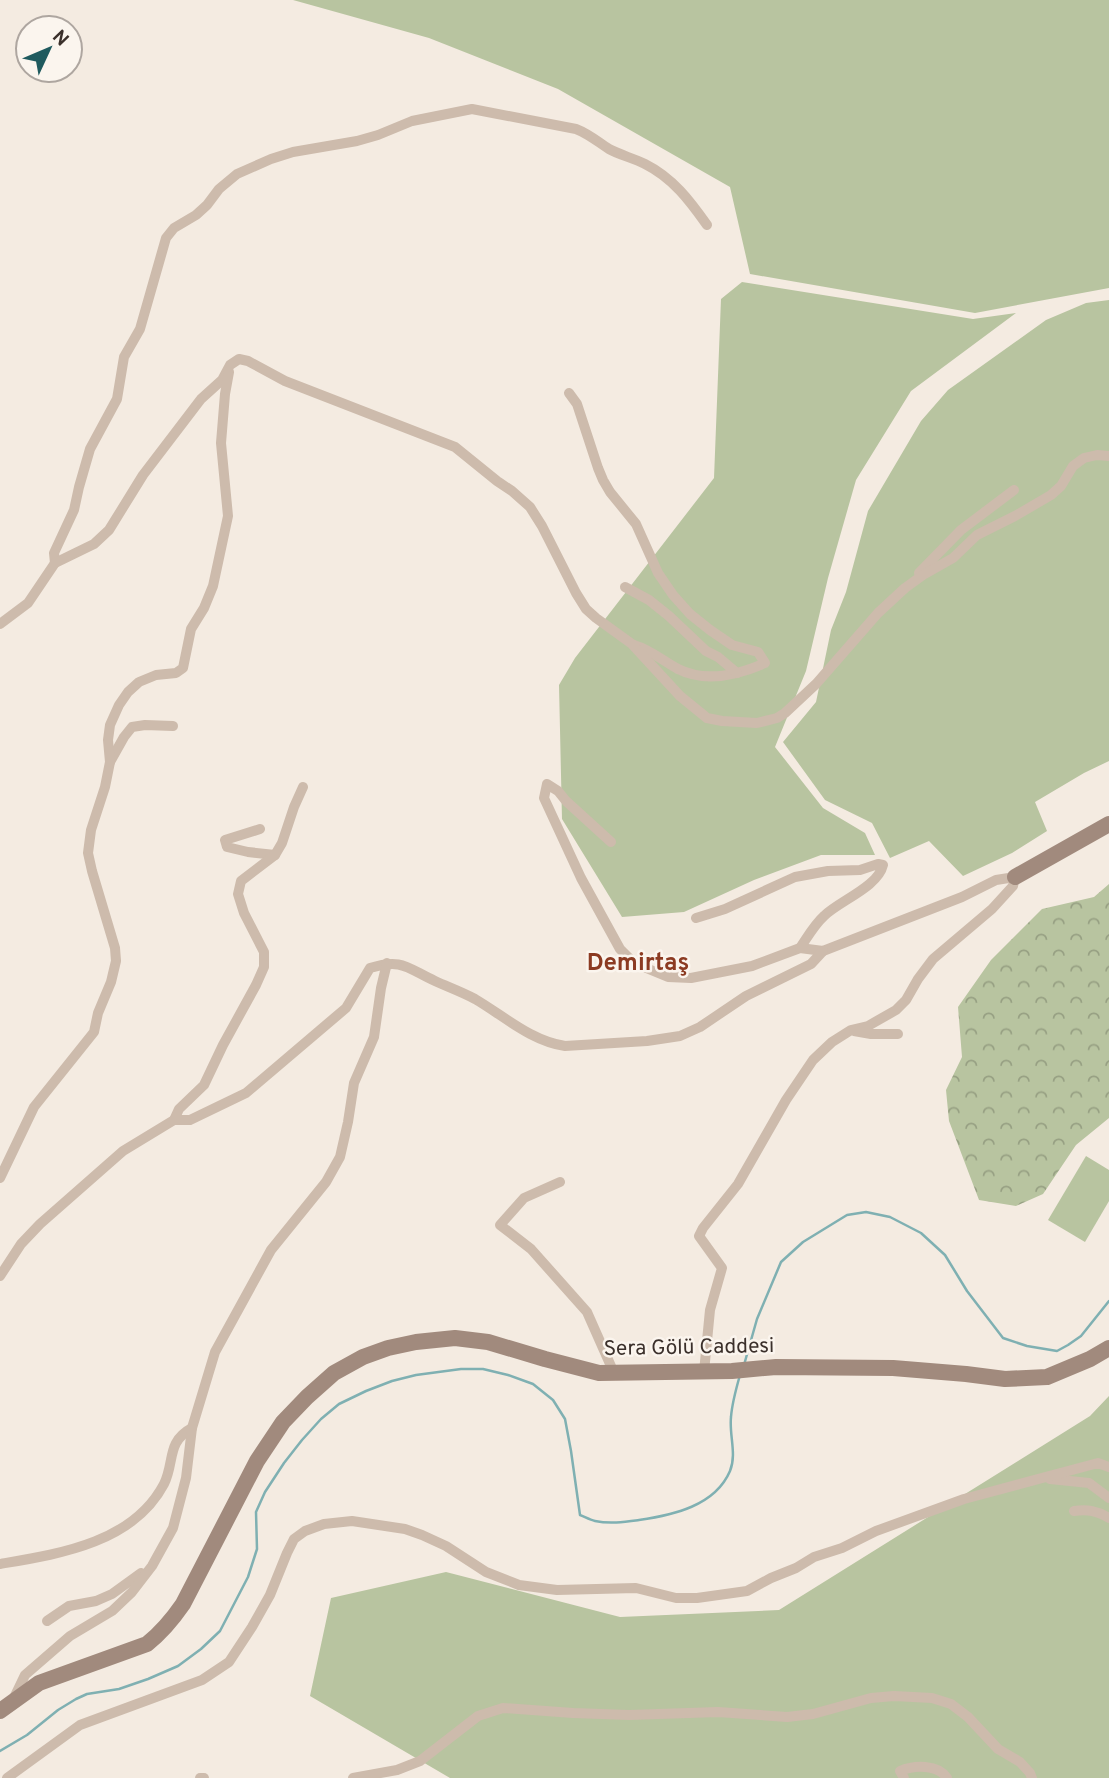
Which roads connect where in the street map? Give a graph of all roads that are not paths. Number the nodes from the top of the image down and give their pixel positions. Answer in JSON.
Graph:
{"nodes":[{"id":1,"x":707,"y":225,"type":"dead end"},
{"id":2,"x":230,"y":365,"type":"junction"},
{"id":3,"x":569,"y":393,"type":"dead end"},
{"id":4,"x":1109,"y":456,"type":"edge"},
{"id":5,"x":1014,"y":489,"type":"dead end"},
{"id":6,"x":55,"y":563,"type":"junction"},
{"id":7,"x":625,"y":587,"type":"dead end"},
{"id":8,"x":905,"y":588,"type":"junction"},
{"id":9,"x":0,"y":624,"type":"edge"},
{"id":10,"x":632,"y":644,"type":"junction"},
{"id":11,"x":737,"y":673,"type":"junction"},
{"id":12,"x":173,"y":726,"type":"dead end"},
{"id":13,"x":110,"y":762,"type":"junction"},
{"id":14,"x":303,"y":787,"type":"dead end"},
{"id":15,"x":1109,"y":824,"type":"edge"},
{"id":16,"x":260,"y":829,"type":"dead end"},
{"id":17,"x":611,"y":842,"type":"dead end"},
{"id":18,"x":275,"y":855,"type":"junction"},
{"id":19,"x":1015,"y":877,"type":"junction"},
{"id":20,"x":696,"y":918,"type":"dead end"},
{"id":21,"x":800,"y":948,"type":"junction"},
{"id":22,"x":823,"y":951,"type":"junction"},
{"id":23,"x":387,"y":963,"type":"junction"},
{"id":24,"x":851,"y":1030,"type":"junction"},
{"id":25,"x":898,"y":1034,"type":"dead end"},
{"id":26,"x":174,"y":1120,"type":"junction"},
{"id":27,"x":0,"y":1178,"type":"edge"},
{"id":28,"x":560,"y":1182,"type":"dead end"},
{"id":29,"x":0,"y":1276,"type":"edge"},
{"id":30,"x":1109,"y":1348,"type":"edge"},
{"id":31,"x":704,"y":1372,"type":"junction"},
{"id":32,"x":614,"y":1373,"type":"junction"},
{"id":33,"x":192,"y":1428,"type":"junction"},
{"id":34,"x":1109,"y":1467,"type":"edge"},
{"id":35,"x":1044,"y":1478,"type":"junction"},
{"id":36,"x":1109,"y":1498,"type":"edge"},
{"id":37,"x":1074,"y":1511,"type":"dead end"},
{"id":38,"x":1109,"y":1518,"type":"edge"},
{"id":39,"x":0,"y":1564,"type":"edge"},
{"id":40,"x":152,"y":1566,"type":"junction"},
{"id":41,"x":47,"y":1621,"type":"dead end"},
{"id":42,"x":6,"y":1706,"type":"edge"},
{"id":43,"x":7,"y":1778,"type":"edge"},
{"id":44,"x":353,"y":1778,"type":"edge"},
{"id":45,"x":904,"y":1778,"type":"edge"},
{"id":46,"x":947,"y":1778,"type":"edge"},
{"id":47,"x":1032,"y":1778,"type":"edge"}],
"edges":[{"from":1,"to":6,"type":"street"},
{"from":2,"to":6,"type":"street"},
{"from":2,"to":10,"type":"street"},
{"from":2,"to":13,"type":"street"},
{"from":3,"to":11,"type":"street"},
{"from":4,"to":8,"type":"street"},
{"from":5,"to":8,"type":"street"},
{"from":6,"to":9,"type":"street"},
{"from":7,"to":11,"type":"street"},
{"from":8,"to":10,"type":"street"},
{"from":10,"to":11,"type":"street"},
{"from":12,"to":13,"type":"street"},
{"from":13,"to":27,"type":"street"},
{"from":14,"to":18,"type":"street"},
{"from":15,"to":19,"type":"main road"},
{"from":16,"to":18,"type":"street"},
{"from":17,"to":21,"type":"street"},
{"from":18,"to":26,"type":"street"},
{"from":19,"to":22,"type":"street"},
{"from":19,"to":24,"type":"street"},
{"from":20,"to":21,"type":"street"},
{"from":21,"to":22,"type":"street"},
{"from":22,"to":23,"type":"street"},
{"from":23,"to":26,"type":"street"},
{"from":23,"to":33,"type":"street"},
{"from":24,"to":25,"type":"street"},
{"from":24,"to":31,"type":"street"},
{"from":26,"to":29,"type":"street"},
{"from":28,"to":32,"type":"street"},
{"from":30,"to":31,"type":"main road","name":"Sera Gölü Caddesi"},
{"from":31,"to":32,"type":"main road","name":"Sera Gölü Caddesi"},
{"from":32,"to":42,"type":"main road","name":"Sera Gölü Caddesi"},
{"from":33,"to":39,"type":"street"},
{"from":33,"to":40,"type":"street"},
{"from":34,"to":35,"type":"street"},
{"from":35,"to":36,"type":"street"},
{"from":35,"to":43,"type":"street"},
{"from":37,"to":38,"type":"street"},
{"from":40,"to":41,"type":"street"},
{"from":40,"to":42,"type":"street"},
{"from":44,"to":47,"type":"street"},
{"from":45,"to":46,"type":"street"}]}
